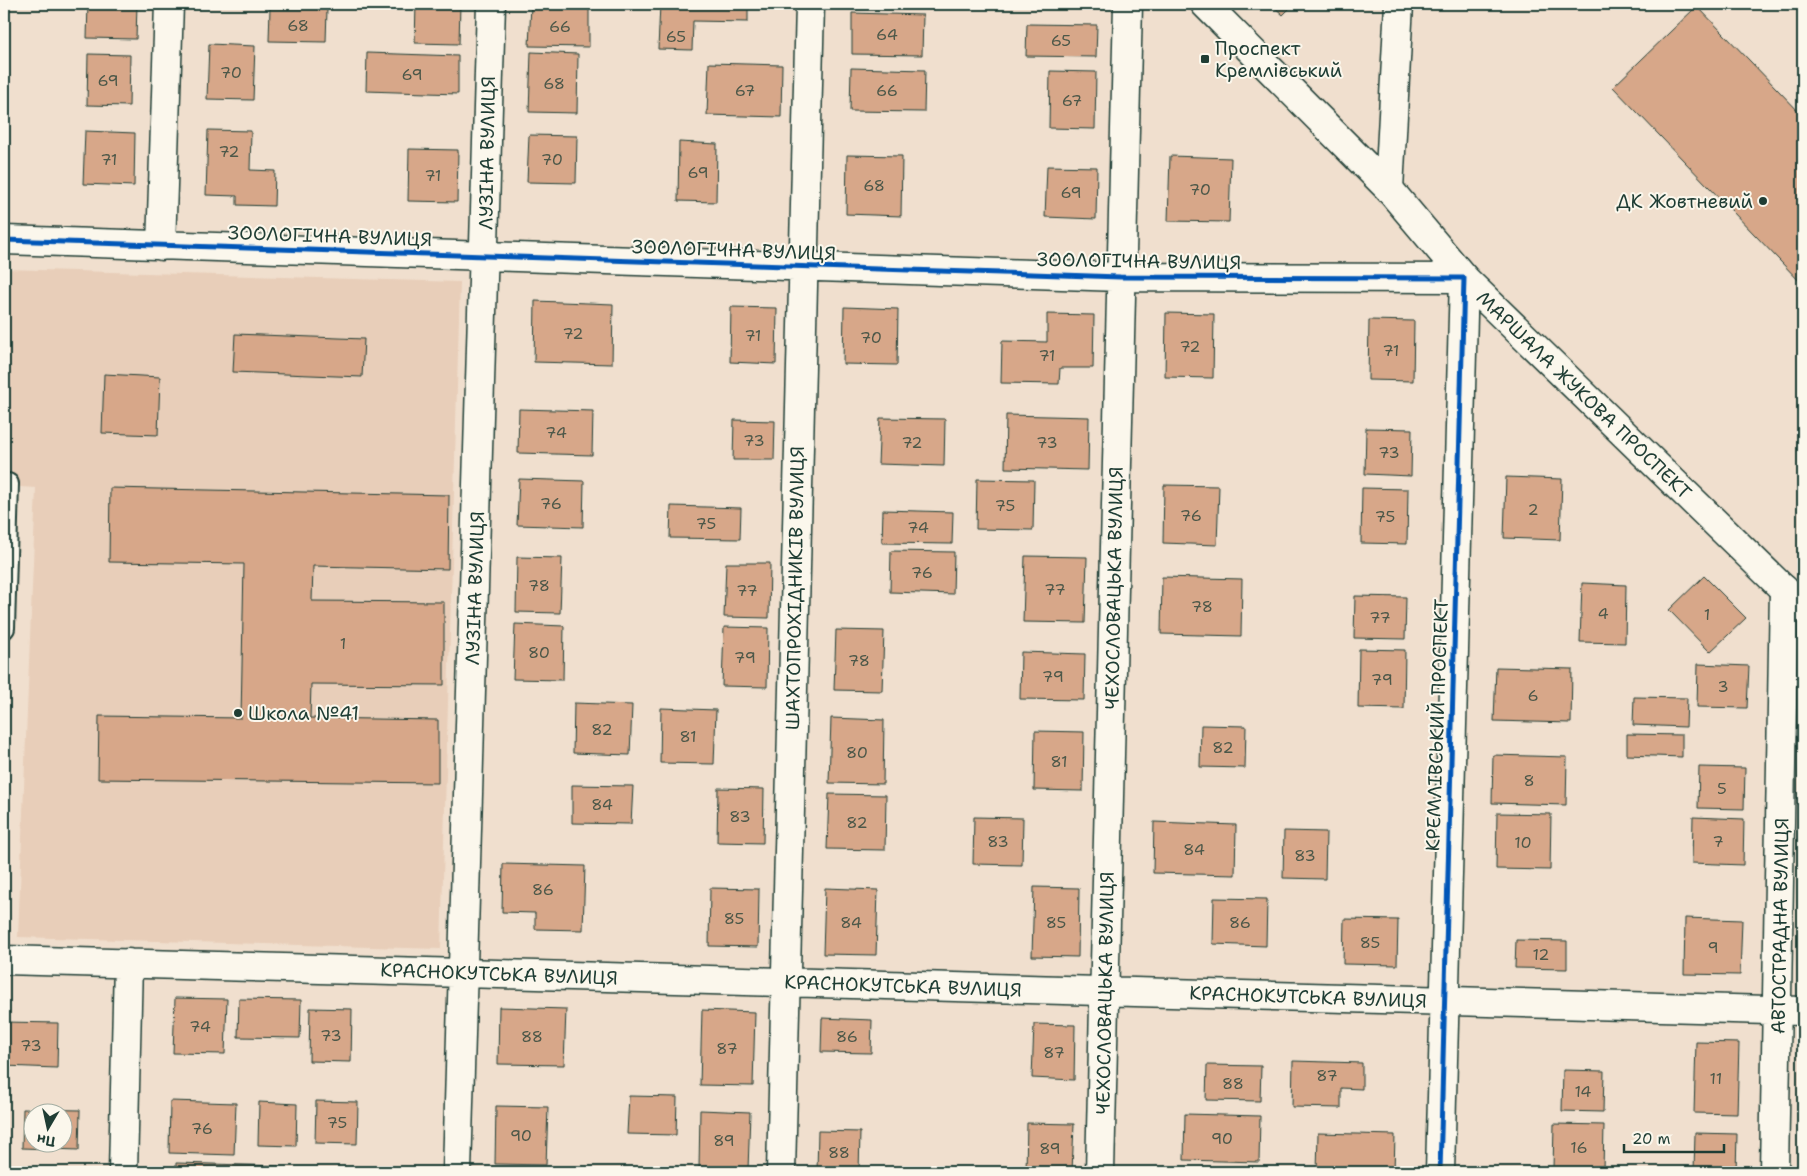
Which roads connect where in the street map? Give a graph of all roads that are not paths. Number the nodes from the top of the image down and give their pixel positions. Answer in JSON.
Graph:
{"nodes":[{"id":1,"x":168,"y":4,"type":"edge"},
{"id":2,"x":491,"y":4,"type":"edge"},
{"id":3,"x":810,"y":4,"type":"edge"},
{"id":4,"x":1128,"y":4,"type":"edge"},
{"id":5,"x":1204,"y":4,"type":"edge"},
{"id":6,"x":1399,"y":4,"type":"edge"},
{"id":7,"x":1389,"y":189,"type":"junction"},
{"id":8,"x":4,"y":240,"type":"edge"},
{"id":9,"x":161,"y":246,"type":"junction"},
{"id":10,"x":485,"y":256,"type":"junction"},
{"id":11,"x":802,"y":267,"type":"junction"},
{"id":12,"x":1120,"y":277,"type":"junction"},
{"id":13,"x":1464,"y":278,"type":"junction"},
{"id":14,"x":4,"y":484,"type":"edge"},
{"id":15,"x":1784,"y":589,"type":"junction"},
{"id":16,"x":1803,"y":608,"type":"edge"},
{"id":17,"x":4,"y":628,"type":"edge"},
{"id":18,"x":4,"y":960,"type":"edge"},
{"id":19,"x":128,"y":963,"type":"junction"},
{"id":20,"x":464,"y":973,"type":"junction"},
{"id":21,"x":787,"y":982,"type":"junction"},
{"id":22,"x":1105,"y":991,"type":"junction"},
{"id":23,"x":1445,"y":1001,"type":"junction"},
{"id":24,"x":1791,"y":1011,"type":"edge"},
{"id":25,"x":123,"y":1172,"type":"edge"},
{"id":26,"x":457,"y":1172,"type":"edge"},
{"id":27,"x":781,"y":1172,"type":"edge"},
{"id":28,"x":1100,"y":1172,"type":"edge"},
{"id":29,"x":1440,"y":1172,"type":"edge"},
{"id":30,"x":1774,"y":1172,"type":"edge"}],
"edges":[{"from":1,"to":9,"type":"street"},
{"from":2,"to":10,"type":"street","name":"ЛУЗІНА ВУЛИЦЯ"},
{"from":3,"to":11,"type":"street","name":"ШАХТОПРОХІДНИКІВ ВУЛИЦЯ"},
{"from":4,"to":12,"type":"street","name":"ЧЕХОСЛОВАЦЬКА ВУЛИЦЯ"},
{"from":5,"to":7,"type":"street","name":"МАРШАЛА ЖУКОВА ПРОСПЕКТ"},
{"from":6,"to":7,"type":"street"},
{"from":7,"to":13,"type":"street","name":"МАРШАЛА ЖУКОВА ПРОСПЕКТ"},
{"from":8,"to":9,"type":"street","name":"ЗООЛОГІЧНА ВУЛИЦЯ"},
{"from":9,"to":10,"type":"street","name":"ЗООЛОГІЧНА ВУЛИЦЯ"},
{"from":10,"to":11,"type":"street","name":"ЗООЛОГІЧНА ВУЛИЦЯ"},
{"from":10,"to":20,"type":"street","name":"ЛУЗІНА ВУЛИЦЯ"},
{"from":11,"to":12,"type":"street","name":"ЗООЛОГІЧНА ВУЛИЦЯ"},
{"from":11,"to":21,"type":"street","name":"ШАХТОПРОХІДНИКІВ ВУЛИЦЯ"},
{"from":12,"to":13,"type":"street","name":"ЗООЛОГІЧНА ВУЛИЦЯ"},
{"from":12,"to":22,"type":"street","name":"ЧЕХОСЛОВАЦЬКА ВУЛИЦЯ"},
{"from":13,"to":15,"type":"street","name":"МАРШАЛА ЖУКОВА ПРОСПЕКТ"},
{"from":13,"to":23,"type":"street","name":"КРЕМЛІВСЬКИЙ ПРОСПЕКТ"},
{"from":14,"to":17,"type":"lane"},
{"from":15,"to":16,"type":"street","name":"МАРШАЛА ЖУКОВА ПРОСПЕКТ"},
{"from":15,"to":24,"type":"street","name":"АВТОСТРАДНА ВУЛИЦЯ"},
{"from":18,"to":19,"type":"street","name":"КРАСНОКУТСЬКА ВУЛИЦЯ"},
{"from":19,"to":20,"type":"street","name":"КРАСНОКУТСЬКА ВУЛИЦЯ"},
{"from":19,"to":25,"type":"street"},
{"from":20,"to":21,"type":"street","name":"КРАСНОКУТСЬКА ВУЛИЦЯ"},
{"from":20,"to":26,"type":"street","name":"ЛУЗІНА ВУЛИЦЯ"},
{"from":21,"to":22,"type":"street","name":"КРАСНОКУТСЬКА ВУЛИЦЯ"},
{"from":21,"to":27,"type":"street","name":"ШАХТОПРОХІДНИКІВ ВУЛИЦЯ"},
{"from":22,"to":23,"type":"street","name":"КРАСНОКУТСЬКА ВУЛИЦЯ"},
{"from":22,"to":28,"type":"street","name":"ЧЕХОСЛОВАЦЬКА ВУЛИЦЯ"},
{"from":23,"to":24,"type":"street","name":"КРАСНОКУТСЬКА ВУЛИЦЯ"},
{"from":23,"to":29,"type":"street","name":"КРЕМЛІВСЬКИЙ ПРОСПЕКТ"},
{"from":24,"to":30,"type":"street","name":"АВТОСТРАДНА ВУЛИЦЯ"}]}
